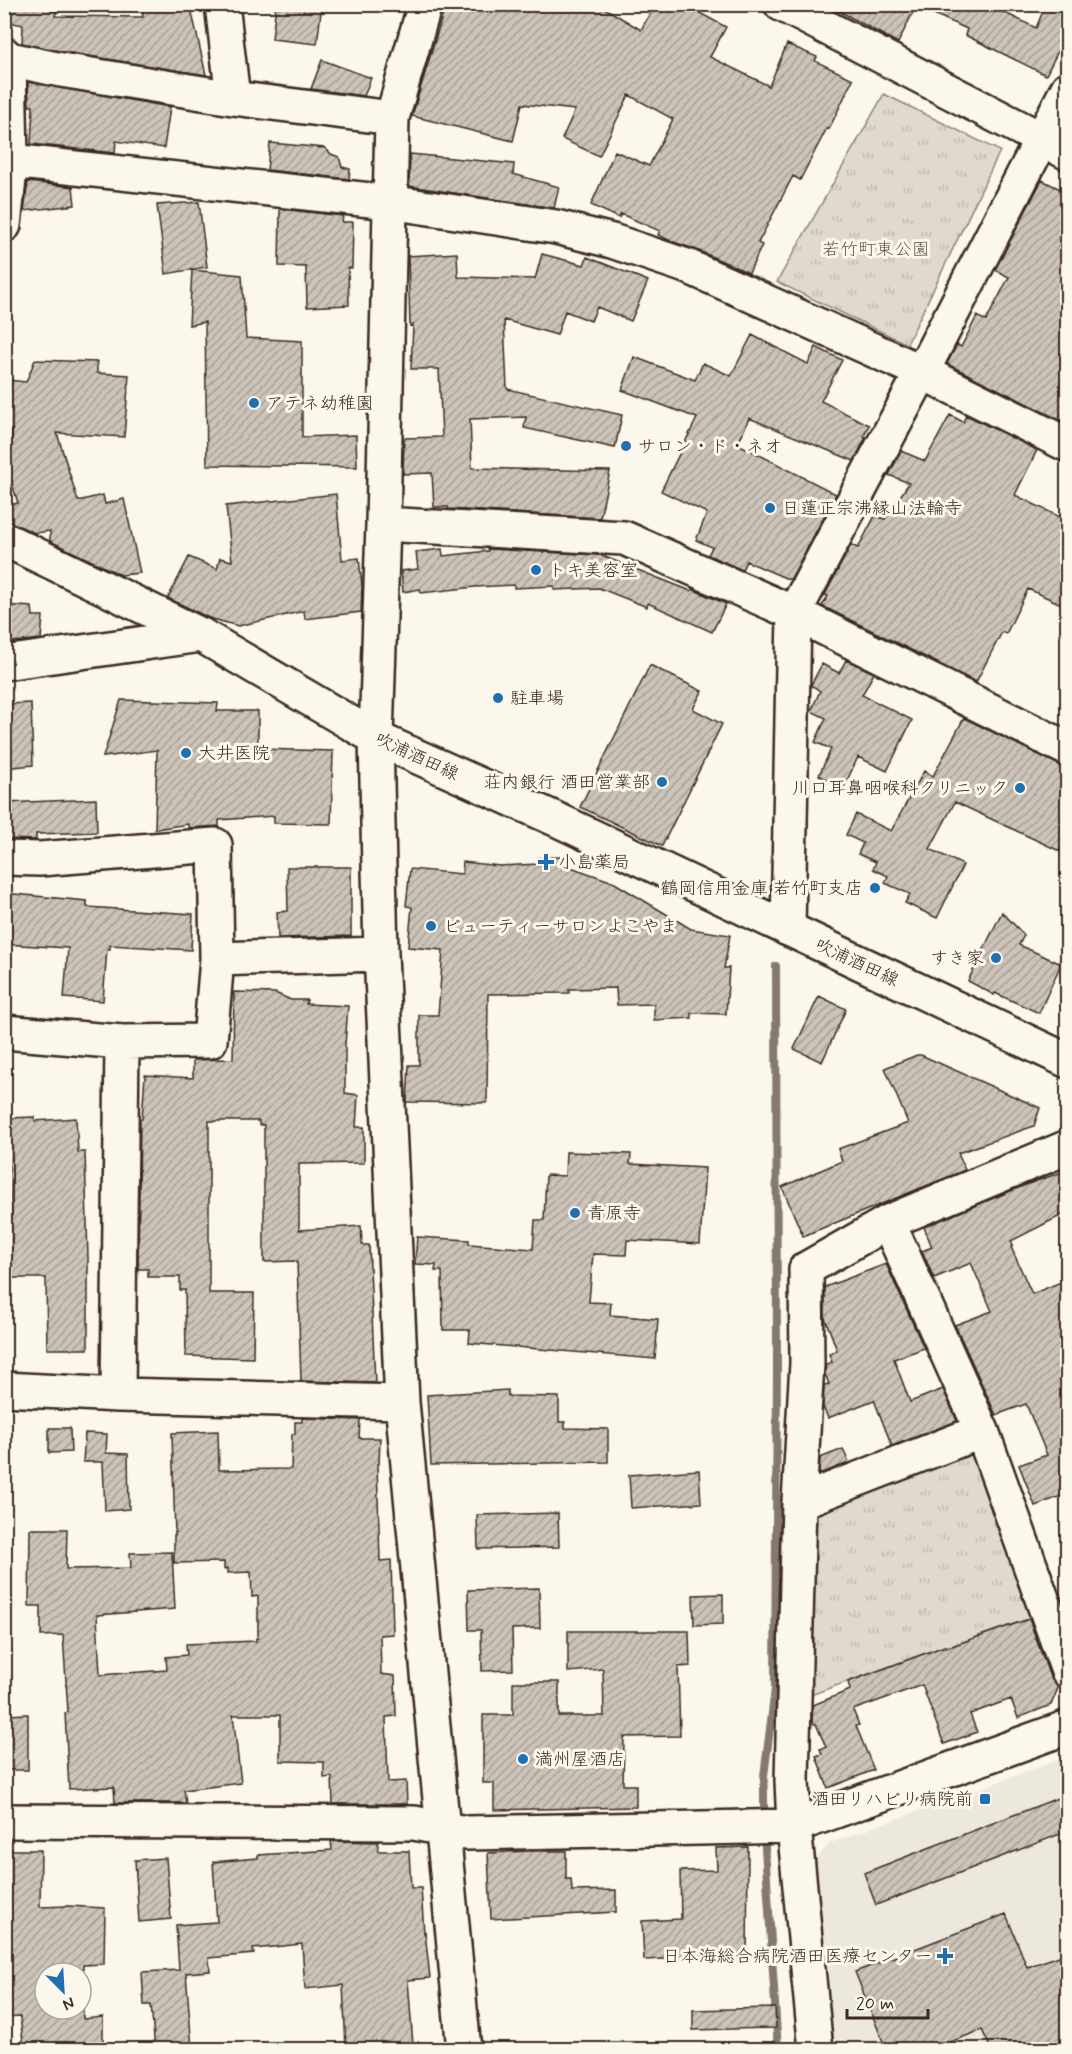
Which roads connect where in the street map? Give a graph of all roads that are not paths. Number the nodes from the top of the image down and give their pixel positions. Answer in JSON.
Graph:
{"nodes":[{"id":1,"x":222,"y":4,"type":"edge"},
{"id":2,"x":425,"y":4,"type":"edge"},
{"id":3,"x":781,"y":4,"type":"edge"},
{"id":4,"x":6,"y":57,"type":"edge"},
{"id":5,"x":1068,"y":88,"type":"edge"},
{"id":6,"x":233,"y":98,"type":"junction"},
{"id":7,"x":392,"y":118,"type":"junction"},
{"id":8,"x":1054,"y":146,"type":"edge"},
{"id":9,"x":11,"y":161,"type":"junction"},
{"id":10,"x":389,"y":202,"type":"junction"},
{"id":11,"x":4,"y":225,"type":"edge"},
{"id":12,"x":922,"y":372,"type":"junction"},
{"id":13,"x":1068,"y":445,"type":"edge"},
{"id":14,"x":383,"y":524,"type":"junction"},
{"id":15,"x":4,"y":539,"type":"edge"},
{"id":16,"x":794,"y":613,"type":"junction"},
{"id":17,"x":201,"y":635,"type":"junction"},
{"id":18,"x":4,"y":663,"type":"edge"},
{"id":19,"x":376,"y":738,"type":"junction"},
{"id":20,"x":1068,"y":749,"type":"edge"},
{"id":21,"x":4,"y":858,"type":"edge"},
{"id":22,"x":788,"y":929,"type":"junction"},
{"id":23,"x":381,"y":954,"type":"junction"},
{"id":24,"x":217,"y":959,"type":"junction"},
{"id":25,"x":4,"y":1032,"type":"edge"},
{"id":26,"x":122,"y":1042,"type":"junction"},
{"id":27,"x":1068,"y":1061,"type":"edge"},
{"id":28,"x":1068,"y":1148,"type":"edge"},
{"id":29,"x":888,"y":1221,"type":"junction"},
{"id":30,"x":4,"y":1389,"type":"edge"},
{"id":31,"x":118,"y":1395,"type":"junction"},
{"id":32,"x":402,"y":1402,"type":"junction"},
{"id":33,"x":982,"y":1431,"type":"junction"},
{"id":34,"x":799,"y":1502,"type":"junction"},
{"id":35,"x":1068,"y":1671,"type":"edge"},
{"id":36,"x":1068,"y":1727,"type":"edge"},
{"id":37,"x":4,"y":1821,"type":"edge"},
{"id":38,"x":794,"y":1826,"type":"junction"},
{"id":39,"x":444,"y":1828,"type":"junction"},
{"id":40,"x":464,"y":2049,"type":"edge"},
{"id":41,"x":816,"y":2049,"type":"edge"}],
"edges":[{"from":1,"to":6,"type":"street"},
{"from":2,"to":7,"type":"street"},
{"from":3,"to":8,"type":"street"},
{"from":4,"to":6,"type":"street"},
{"from":4,"to":9,"type":"street"},
{"from":5,"to":8,"type":"street"},
{"from":6,"to":7,"type":"street"},
{"from":7,"to":10,"type":"street"},
{"from":8,"to":12,"type":"street"},
{"from":9,"to":10,"type":"street"},
{"from":9,"to":11,"type":"street"},
{"from":10,"to":12,"type":"street"},
{"from":10,"to":14,"type":"street"},
{"from":12,"to":13,"type":"street"},
{"from":12,"to":16,"type":"street"},
{"from":14,"to":16,"type":"street"},
{"from":14,"to":19,"type":"street"},
{"from":15,"to":17,"type":"street","name":"吹浦酒田線"},
{"from":16,"to":20,"type":"street"},
{"from":16,"to":22,"type":"street"},
{"from":17,"to":18,"type":"street"},
{"from":17,"to":19,"type":"street","name":"吹浦酒田線"},
{"from":19,"to":22,"type":"street","name":"吹浦酒田線"},
{"from":19,"to":23,"type":"street"},
{"from":21,"to":24,"type":"street"},
{"from":22,"to":27,"type":"street","name":"吹浦酒田線"},
{"from":23,"to":24,"type":"street"},
{"from":23,"to":32,"type":"street"},
{"from":24,"to":26,"type":"street"},
{"from":25,"to":26,"type":"street"},
{"from":26,"to":31,"type":"street"},
{"from":28,"to":29,"type":"street"},
{"from":29,"to":33,"type":"street"},
{"from":29,"to":34,"type":"street"},
{"from":30,"to":31,"type":"street"},
{"from":31,"to":32,"type":"street"},
{"from":32,"to":39,"type":"street"},
{"from":33,"to":34,"type":"street"},
{"from":33,"to":35,"type":"street"},
{"from":34,"to":38,"type":"street"},
{"from":36,"to":38,"type":"street"},
{"from":37,"to":39,"type":"street"},
{"from":38,"to":39,"type":"street"},
{"from":38,"to":41,"type":"street"},
{"from":39,"to":40,"type":"street"}]}
